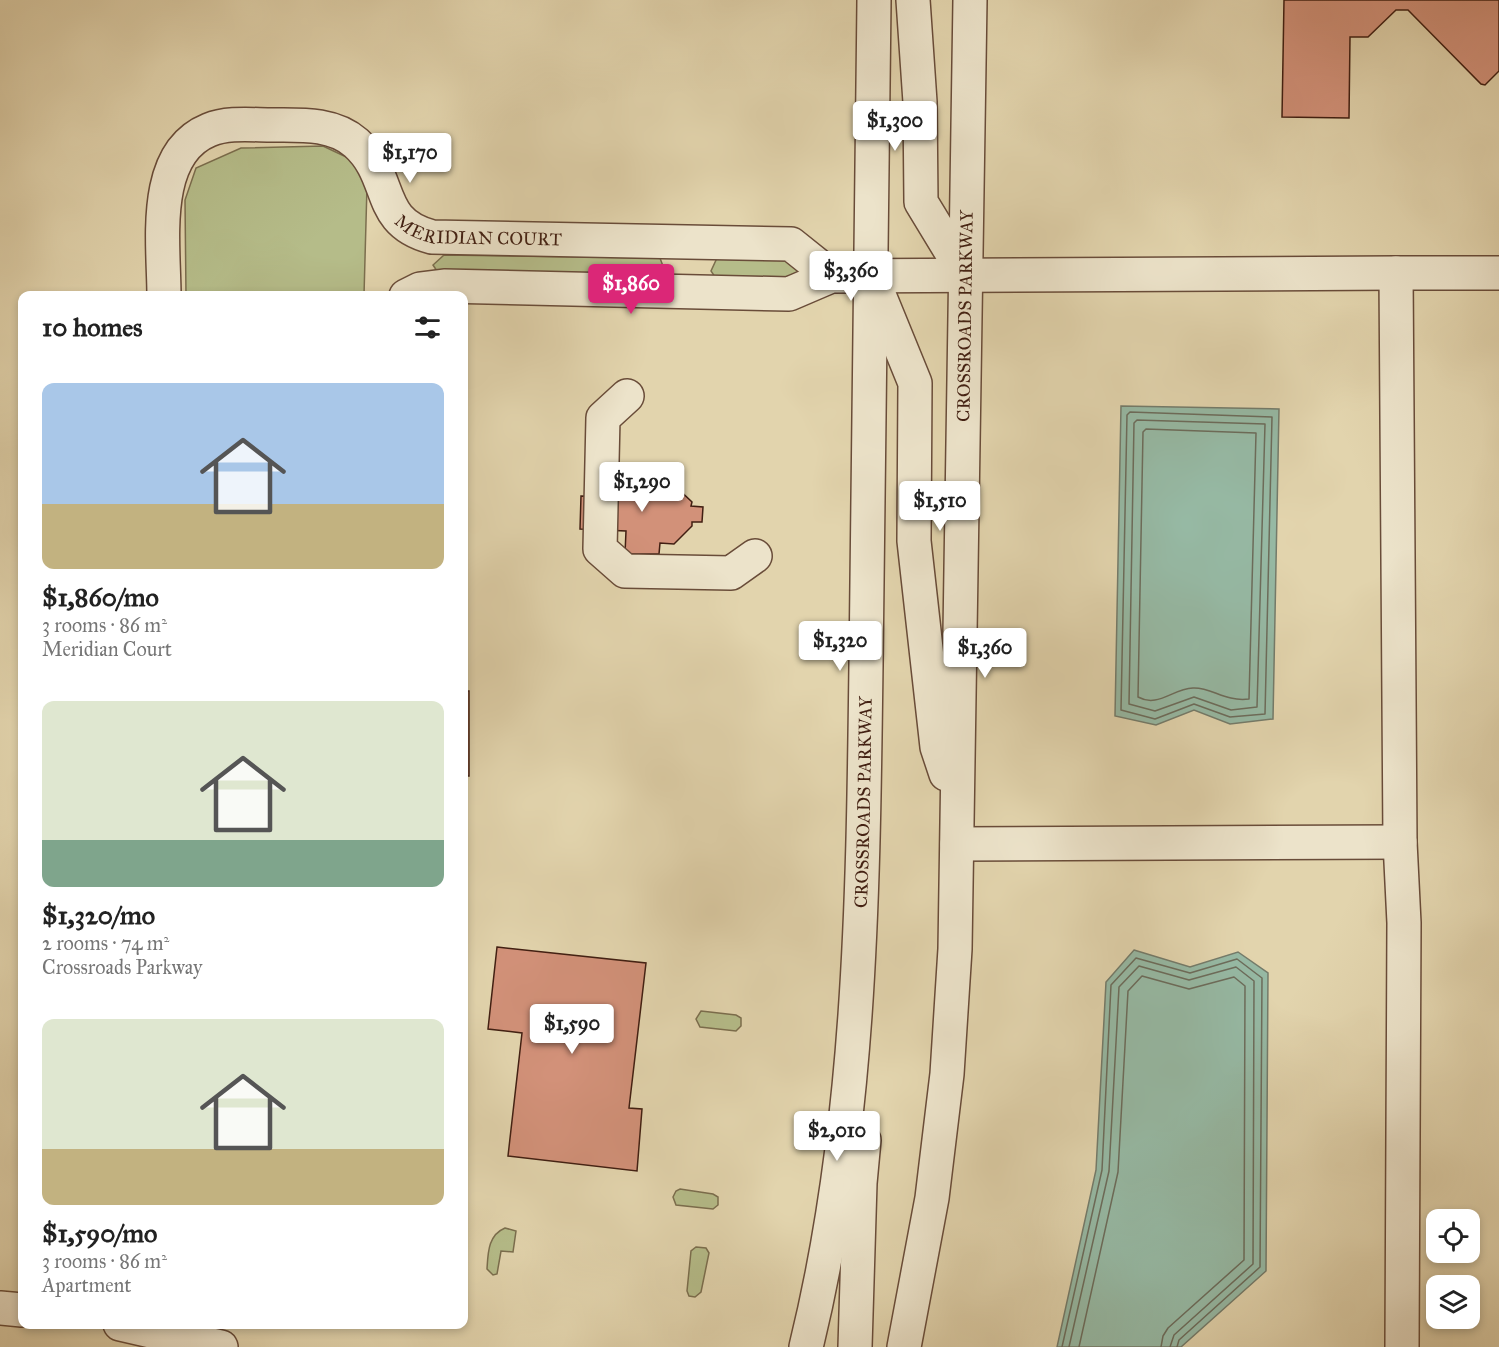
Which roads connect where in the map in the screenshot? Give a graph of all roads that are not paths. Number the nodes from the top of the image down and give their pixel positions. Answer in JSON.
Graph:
{"nodes":[{"id":1,"x":874,"y":0,"type":"edge"},
{"id":2,"x":913,"y":0,"type":"edge"},
{"id":3,"x":970,"y":0,"type":"edge"},
{"id":4,"x":684,"y":241,"type":"junction"},
{"id":5,"x":1396,"y":273,"type":"junction"},
{"id":6,"x":1499,"y":273,"type":"edge"},
{"id":7,"x":831,"y":276,"type":"junction"},
{"id":8,"x":872,"y":277,"type":"junction"},
{"id":9,"x":966,"y":277,"type":"junction"},
{"id":10,"x":683,"y":290,"type":"junction"},
{"id":11,"x":164,"y":291,"type":"edge"},
{"id":12,"x":416,"y":291,"type":"edge"},
{"id":13,"x":627,"y":396,"type":"dead end"},
{"id":14,"x":755,"y":556,"type":"dead end"},
{"id":15,"x":958,"y":809,"type":"junction"},
{"id":16,"x":1400,"y":842,"type":"junction"},
{"id":17,"x":957,"y":844,"type":"junction"},
{"id":18,"x":858,"y":976,"type":"junction"},
{"id":19,"x":0,"y":1308,"type":"edge"},
{"id":20,"x":18,"y":1310,"type":"edge"},
{"id":21,"x":142,"y":1329,"type":"edge"},
{"id":22,"x":221,"y":1347,"type":"edge"},
{"id":23,"x":806,"y":1347,"type":"edge"},
{"id":24,"x":855,"y":1347,"type":"edge"},
{"id":25,"x":904,"y":1347,"type":"edge"},
{"id":26,"x":1402,"y":1347,"type":"edge"}],
"edges":[{"from":1,"to":8,"type":"street","name":"CROSSROADS PARKWAY"},
{"from":2,"to":9,"type":"street"},
{"from":3,"to":9,"type":"street","name":"CROSSROADS PARKWAY"},
{"from":4,"to":7,"type":"street","name":"MERIDIAN COURT"},
{"from":4,"to":10,"type":"street"},
{"from":4,"to":11,"type":"street","name":"MERIDIAN COURT"},
{"from":5,"to":6,"type":"street"},
{"from":5,"to":9,"type":"street"},
{"from":5,"to":16,"type":"street"},
{"from":7,"to":8,"type":"street"},
{"from":7,"to":10,"type":"street"},
{"from":8,"to":9,"type":"street"},
{"from":8,"to":15,"type":"street"},
{"from":8,"to":18,"type":"street","name":"CROSSROADS PARKWAY"},
{"from":9,"to":15,"type":"street","name":"CROSSROADS PARKWAY"},
{"from":10,"to":12,"type":"street"},
{"from":13,"to":14,"type":"street"},
{"from":15,"to":17,"type":"street","name":"CROSSROADS PARKWAY"},
{"from":16,"to":17,"type":"street"},
{"from":16,"to":26,"type":"street"},
{"from":17,"to":25,"type":"street","name":"CROSSROADS PARKWAY"},
{"from":18,"to":23,"type":"street","name":"CROSSROADS PARKWAY"},
{"from":18,"to":24,"type":"street"},
{"from":19,"to":20,"type":"street"},
{"from":21,"to":22,"type":"street"}]}
